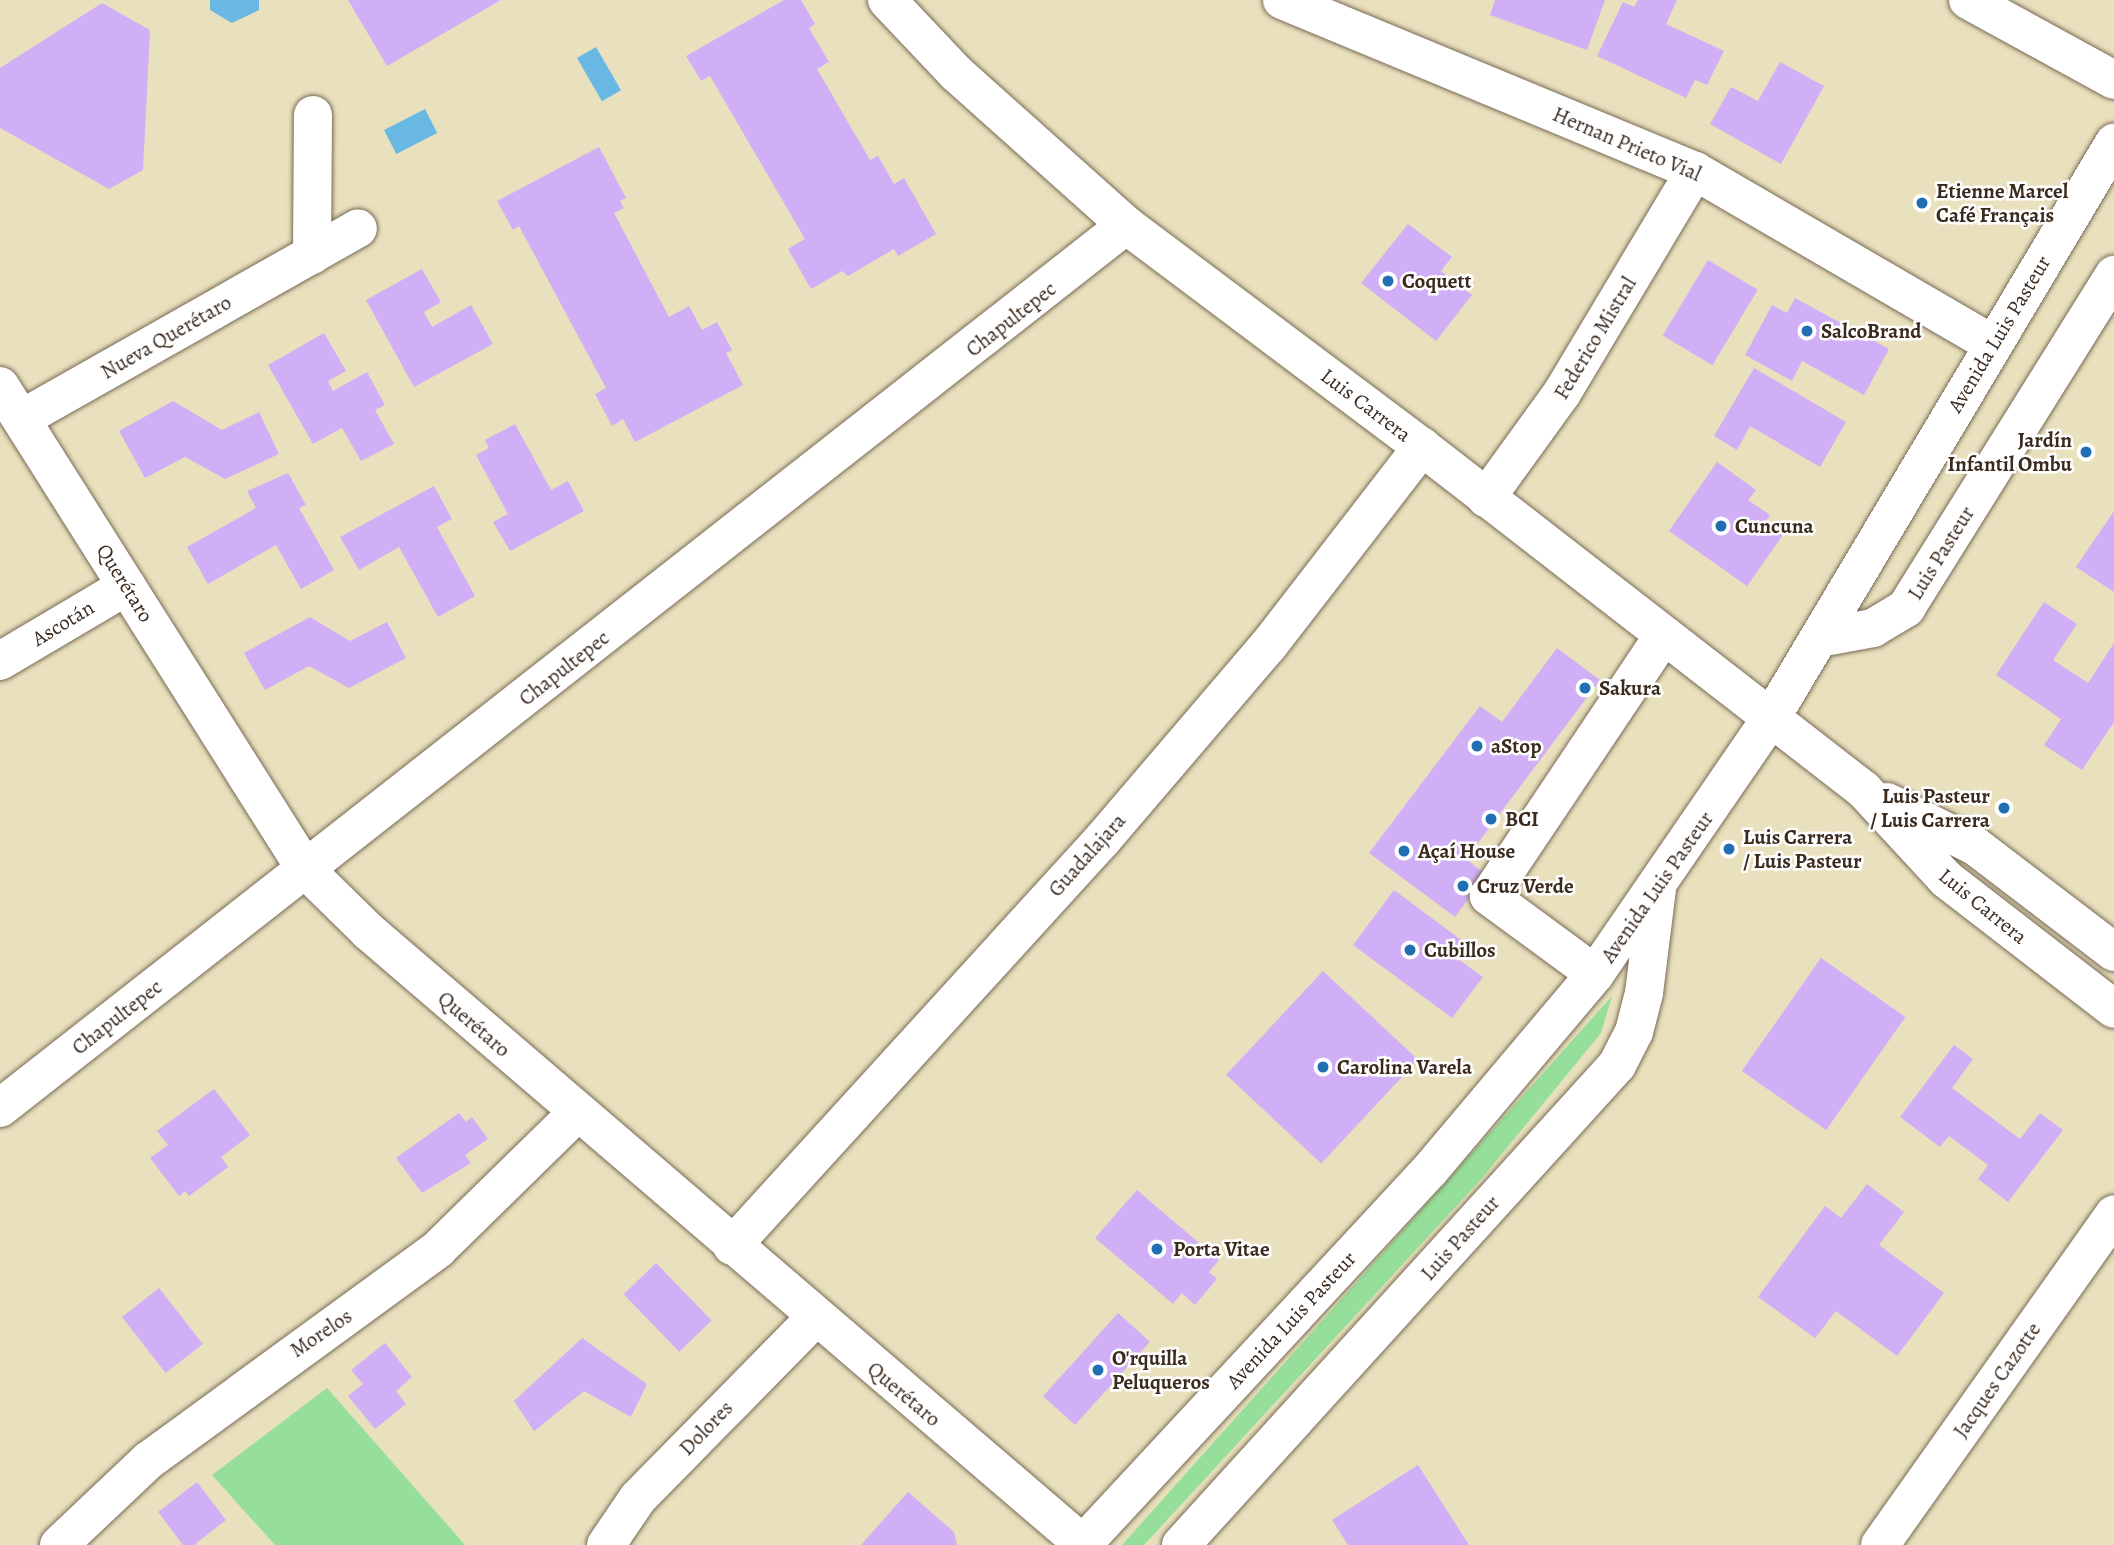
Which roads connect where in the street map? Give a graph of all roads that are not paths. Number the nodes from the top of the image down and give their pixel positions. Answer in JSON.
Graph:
{"nodes":[{"id":1,"x":887,"y":0,"type":"edge"},
{"id":2,"x":1282,"y":0,"type":"edge"},
{"id":3,"x":1968,"y":0,"type":"edge"},
{"id":4,"x":2114,"y":80,"type":"edge"},
{"id":5,"x":313,"y":115,"type":"dead end"},
{"id":6,"x":2114,"y":143,"type":"edge"},
{"id":7,"x":1695,"y":171,"type":"junction"},
{"id":8,"x":1126,"y":225,"type":"junction"},
{"id":9,"x":358,"y":228,"type":"dead end"},
{"id":10,"x":312,"y":255,"type":"junction"},
{"id":11,"x":2114,"y":275,"type":"edge"},
{"id":12,"x":1992,"y":344,"type":"junction"},
{"id":13,"x":0,"y":386,"type":"edge"},
{"id":14,"x":21,"y":419,"type":"junction"},
{"id":15,"x":1422,"y":447,"type":"junction"},
{"id":16,"x":1486,"y":498,"type":"junction"},
{"id":17,"x":127,"y":586,"type":"junction"},
{"id":18,"x":1664,"y":635,"type":"junction"},
{"id":19,"x":1819,"y":638,"type":"junction"},
{"id":20,"x":0,"y":661,"type":"edge"},
{"id":21,"x":1771,"y":718,"type":"junction"},
{"id":22,"x":1864,"y":790,"type":"junction"},
{"id":23,"x":306,"y":870,"type":"junction"},
{"id":24,"x":1657,"y":889,"type":"junction"},
{"id":25,"x":2114,"y":952,"type":"edge"},
{"id":26,"x":1595,"y":974,"type":"junction"},
{"id":27,"x":2114,"y":1009,"type":"edge"},
{"id":28,"x":0,"y":1108,"type":"edge"},
{"id":29,"x":577,"y":1113,"type":"junction"},
{"id":30,"x":2114,"y":1215,"type":"edge"},
{"id":31,"x":732,"y":1246,"type":"junction"},
{"id":32,"x":815,"y":1318,"type":"junction"},
{"id":33,"x":59,"y":1545,"type":"edge"},
{"id":34,"x":606,"y":1545,"type":"edge"},
{"id":35,"x":1083,"y":1545,"type":"edge"},
{"id":36,"x":1181,"y":1545,"type":"edge"},
{"id":37,"x":1880,"y":1545,"type":"edge"}],
"edges":[{"from":1,"to":8,"type":"street","name":"Luis Carrera"},
{"from":2,"to":7,"type":"street","name":"Hernan Prieto Vial"},
{"from":3,"to":4,"type":"street"},
{"from":5,"to":10,"type":"street"},
{"from":6,"to":12,"type":"street","name":"Avenida Luis Pasteur"},
{"from":7,"to":12,"type":"street","name":"Hernan Prieto Vial"},
{"from":7,"to":16,"type":"street","name":"Federico Mistral"},
{"from":8,"to":15,"type":"street","name":"Luis Carrera"},
{"from":8,"to":23,"type":"street","name":"Chapultepec"},
{"from":9,"to":10,"type":"street","name":"Nueva Querétaro"},
{"from":10,"to":14,"type":"street","name":"Nueva Querétaro"},
{"from":11,"to":19,"type":"street","name":"Luis Pasteur"},
{"from":12,"to":19,"type":"street","name":"Avenida Luis Pasteur"},
{"from":13,"to":14,"type":"street","name":"Querétaro"},
{"from":14,"to":17,"type":"street","name":"Querétaro"},
{"from":15,"to":16,"type":"street","name":"Luis Carrera"},
{"from":15,"to":31,"type":"street","name":"Guadalajara"},
{"from":16,"to":18,"type":"street","name":"Luis Carrera"},
{"from":17,"to":20,"type":"street","name":"Ascotán"},
{"from":17,"to":23,"type":"street","name":"Querétaro"},
{"from":18,"to":21,"type":"street","name":"Luis Carrera"},
{"from":18,"to":26,"type":"street"},
{"from":19,"to":21,"type":"street","name":"Avenida Luis Pasteur"},
{"from":21,"to":22,"type":"street","name":"Luis Carrera"},
{"from":21,"to":24,"type":"street","name":"Avenida Luis Pasteur"},
{"from":22,"to":25,"type":"street","name":"Luis Carrera"},
{"from":22,"to":27,"type":"street","name":"Luis Carrera"},
{"from":23,"to":28,"type":"street","name":"Chapultepec"},
{"from":23,"to":29,"type":"street","name":"Querétaro"},
{"from":24,"to":26,"type":"street","name":"Avenida Luis Pasteur"},
{"from":24,"to":36,"type":"street","name":"Luis Pasteur"},
{"from":26,"to":35,"type":"street","name":"Avenida Luis Pasteur"},
{"from":29,"to":31,"type":"street","name":"Querétaro"},
{"from":29,"to":33,"type":"street","name":"Morelos"},
{"from":30,"to":37,"type":"street","name":"Jacques Cazotte"},
{"from":31,"to":32,"type":"street","name":"Querétaro"},
{"from":32,"to":34,"type":"street","name":"Dolores"},
{"from":32,"to":35,"type":"street","name":"Querétaro"}]}
